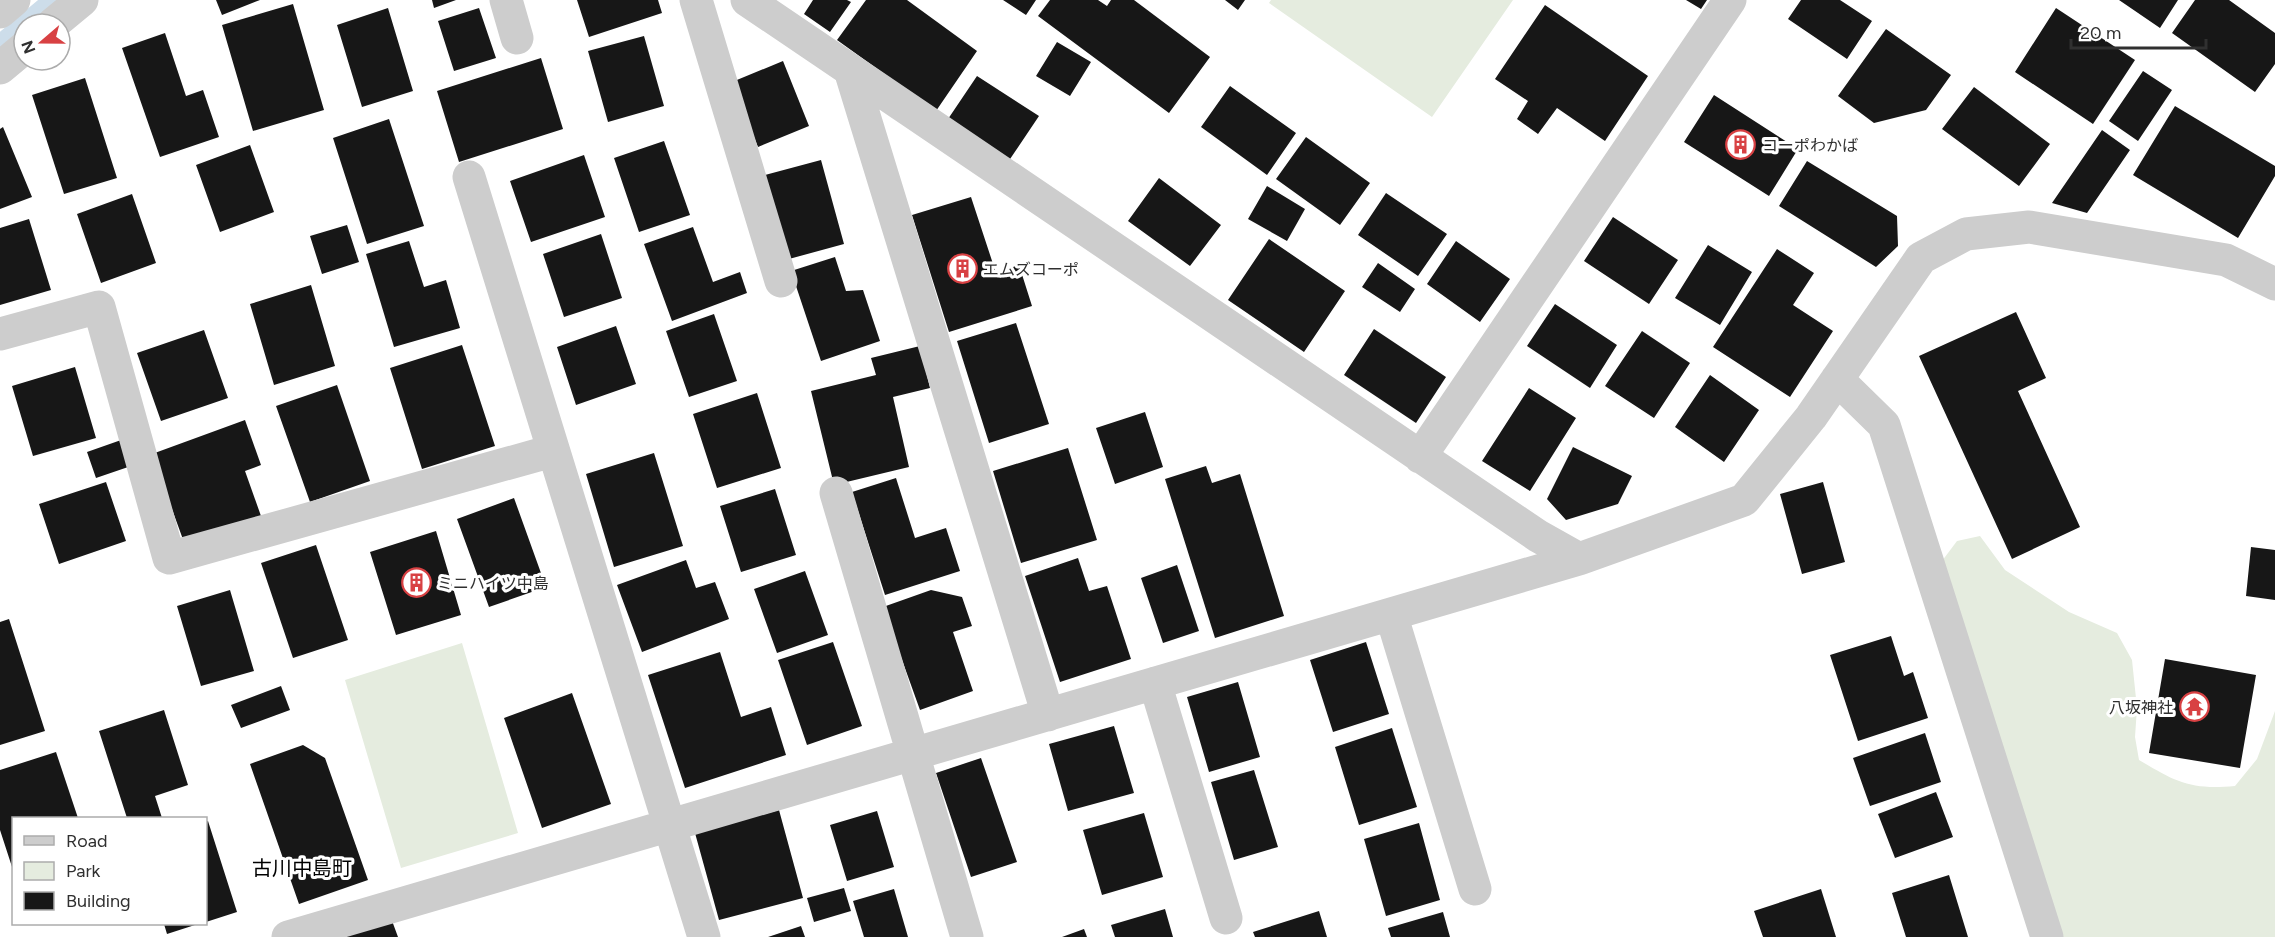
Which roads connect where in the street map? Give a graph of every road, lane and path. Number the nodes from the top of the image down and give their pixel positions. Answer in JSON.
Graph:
{"nodes":[{"id":1,"x":14,"y":0,"type":"edge"},
{"id":2,"x":82,"y":0,"type":"edge"},
{"id":3,"x":506,"y":0,"type":"edge"},
{"id":4,"x":696,"y":0,"type":"edge"},
{"id":5,"x":747,"y":0,"type":"edge"},
{"id":6,"x":1730,"y":0,"type":"edge"},
{"id":7,"x":785,"y":11,"type":"edge"},
{"id":8,"x":0,"y":12,"type":"edge"},
{"id":9,"x":68,"y":12,"type":"edge"},
{"id":10,"x":517,"y":38,"type":"dead end"},
{"id":11,"x":12,"y":58,"type":"edge"},
{"id":12,"x":0,"y":68,"type":"edge"},
{"id":13,"x":850,"y":70,"type":"junction"},
{"id":14,"x":469,"y":177,"type":"dead end"},
{"id":15,"x":781,"y":281,"type":"dead end"},
{"id":16,"x":2275,"y":284,"type":"edge"},
{"id":17,"x":0,"y":334,"type":"edge"},
{"id":18,"x":1837,"y":379,"type":"junction"},
{"id":19,"x":552,"y":451,"type":"junction"},
{"id":20,"x":1420,"y":457,"type":"junction"},
{"id":21,"x":836,"y":493,"type":"dead end"},
{"id":22,"x":1579,"y":559,"type":"junction"},
{"id":23,"x":1391,"y":614,"type":"junction"},
{"id":24,"x":1155,"y":683,"type":"junction"},
{"id":25,"x":1048,"y":715,"type":"junction"},
{"id":26,"x":913,"y":754,"type":"junction"},
{"id":27,"x":671,"y":825,"type":"junction"},
{"id":28,"x":1475,"y":889,"type":"dead end"},
{"id":29,"x":1226,"y":918,"type":"dead end"},
{"id":30,"x":288,"y":937,"type":"edge"},
{"id":31,"x":704,"y":937,"type":"edge"},
{"id":32,"x":967,"y":937,"type":"edge"},
{"id":33,"x":2047,"y":937,"type":"edge"}],
"edges":[{"from":1,"to":8,"type":"street"},
{"from":2,"to":9,"type":"street"},
{"from":3,"to":10,"type":"street"},
{"from":4,"to":15,"type":"street"},
{"from":5,"to":7,"type":"street"},
{"from":6,"to":20,"type":"street"},
{"from":7,"to":13,"type":"street"},
{"from":11,"to":12,"type":"street"},
{"from":13,"to":20,"type":"street"},
{"from":13,"to":25,"type":"street"},
{"from":14,"to":19,"type":"street"},
{"from":16,"to":18,"type":"street"},
{"from":17,"to":19,"type":"street"},
{"from":18,"to":22,"type":"street"},
{"from":18,"to":33,"type":"street"},
{"from":19,"to":27,"type":"street"},
{"from":20,"to":22,"type":"street"},
{"from":21,"to":26,"type":"street"},
{"from":22,"to":23,"type":"street"},
{"from":23,"to":24,"type":"street"},
{"from":23,"to":28,"type":"street"},
{"from":24,"to":25,"type":"street"},
{"from":24,"to":29,"type":"street"},
{"from":25,"to":26,"type":"street"},
{"from":26,"to":27,"type":"street"},
{"from":26,"to":32,"type":"street"},
{"from":27,"to":30,"type":"street"},
{"from":27,"to":31,"type":"street"}]}
